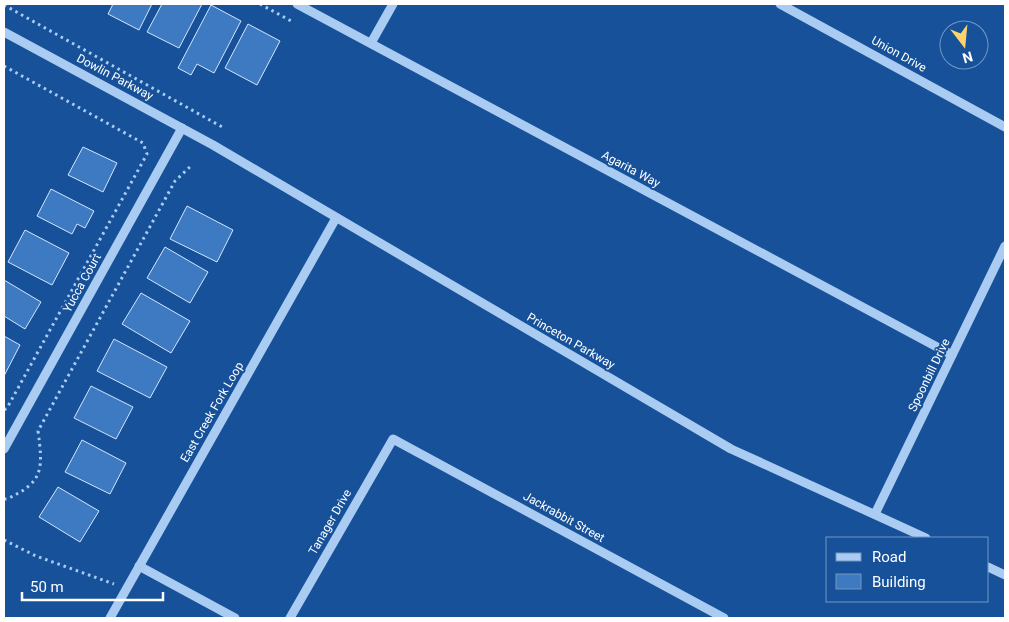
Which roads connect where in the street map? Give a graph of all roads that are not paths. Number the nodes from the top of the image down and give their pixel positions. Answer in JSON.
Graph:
{"nodes":[{"id":1,"x":297,"y":4,"type":"edge"},
{"id":2,"x":393,"y":4,"type":"edge"},
{"id":3,"x":780,"y":4,"type":"edge"},
{"id":4,"x":4,"y":32,"type":"edge"},
{"id":5,"x":371,"y":43,"type":"junction"},
{"id":6,"x":1005,"y":126,"type":"edge"},
{"id":7,"x":182,"y":128,"type":"junction"},
{"id":8,"x":213,"y":146,"type":"joint"},
{"id":9,"x":336,"y":218,"type":"junction"},
{"id":10,"x":1005,"y":246,"type":"edge"},
{"id":11,"x":952,"y":355,"type":"junction"},
{"id":12,"x":393,"y":439,"type":"joint"},
{"id":13,"x":4,"y":449,"type":"edge"},
{"id":14,"x":875,"y":514,"type":"junction"},
{"id":15,"x":924,"y":537,"type":"edge"},
{"id":16,"x":139,"y":566,"type":"junction"},
{"id":17,"x":989,"y":568,"type":"edge"},
{"id":18,"x":1005,"y":576,"type":"edge"},
{"id":19,"x":110,"y":618,"type":"edge"},
{"id":20,"x":235,"y":618,"type":"edge"},
{"id":21,"x":290,"y":618,"type":"edge"},
{"id":22,"x":724,"y":618,"type":"edge"}],
"edges":[{"from":1,"to":5,"type":"street","name":"Agarita Way"},
{"from":2,"to":5,"type":"street"},
{"from":3,"to":6,"type":"street","name":"Union Drive"},
{"from":4,"to":7,"type":"street","name":"Dowlin Parkway"},
{"from":5,"to":11,"type":"street","name":"Agarita Way"},
{"from":7,"to":8,"type":"street","name":"Dowlin Parkway"},
{"from":7,"to":13,"type":"street","name":"Yucca Court"},
{"from":8,"to":9,"type":"street","name":"Princeton Parkway"},
{"from":9,"to":14,"type":"street","name":"Princeton Parkway"},
{"from":9,"to":16,"type":"street","name":"East Creek Fork Loop"},
{"from":10,"to":11,"type":"street","name":"Spoonbill Drive"},
{"from":11,"to":14,"type":"street","name":"Spoonbill Drive"},
{"from":12,"to":21,"type":"street","name":"Tanager Drive"},
{"from":12,"to":22,"type":"street","name":"Jackrabbit Street"},
{"from":14,"to":15,"type":"street","name":"Princeton Parkway"},
{"from":16,"to":19,"type":"street","name":"East Creek Fork Loop"},
{"from":16,"to":20,"type":"street"},
{"from":17,"to":18,"type":"street"}]}
